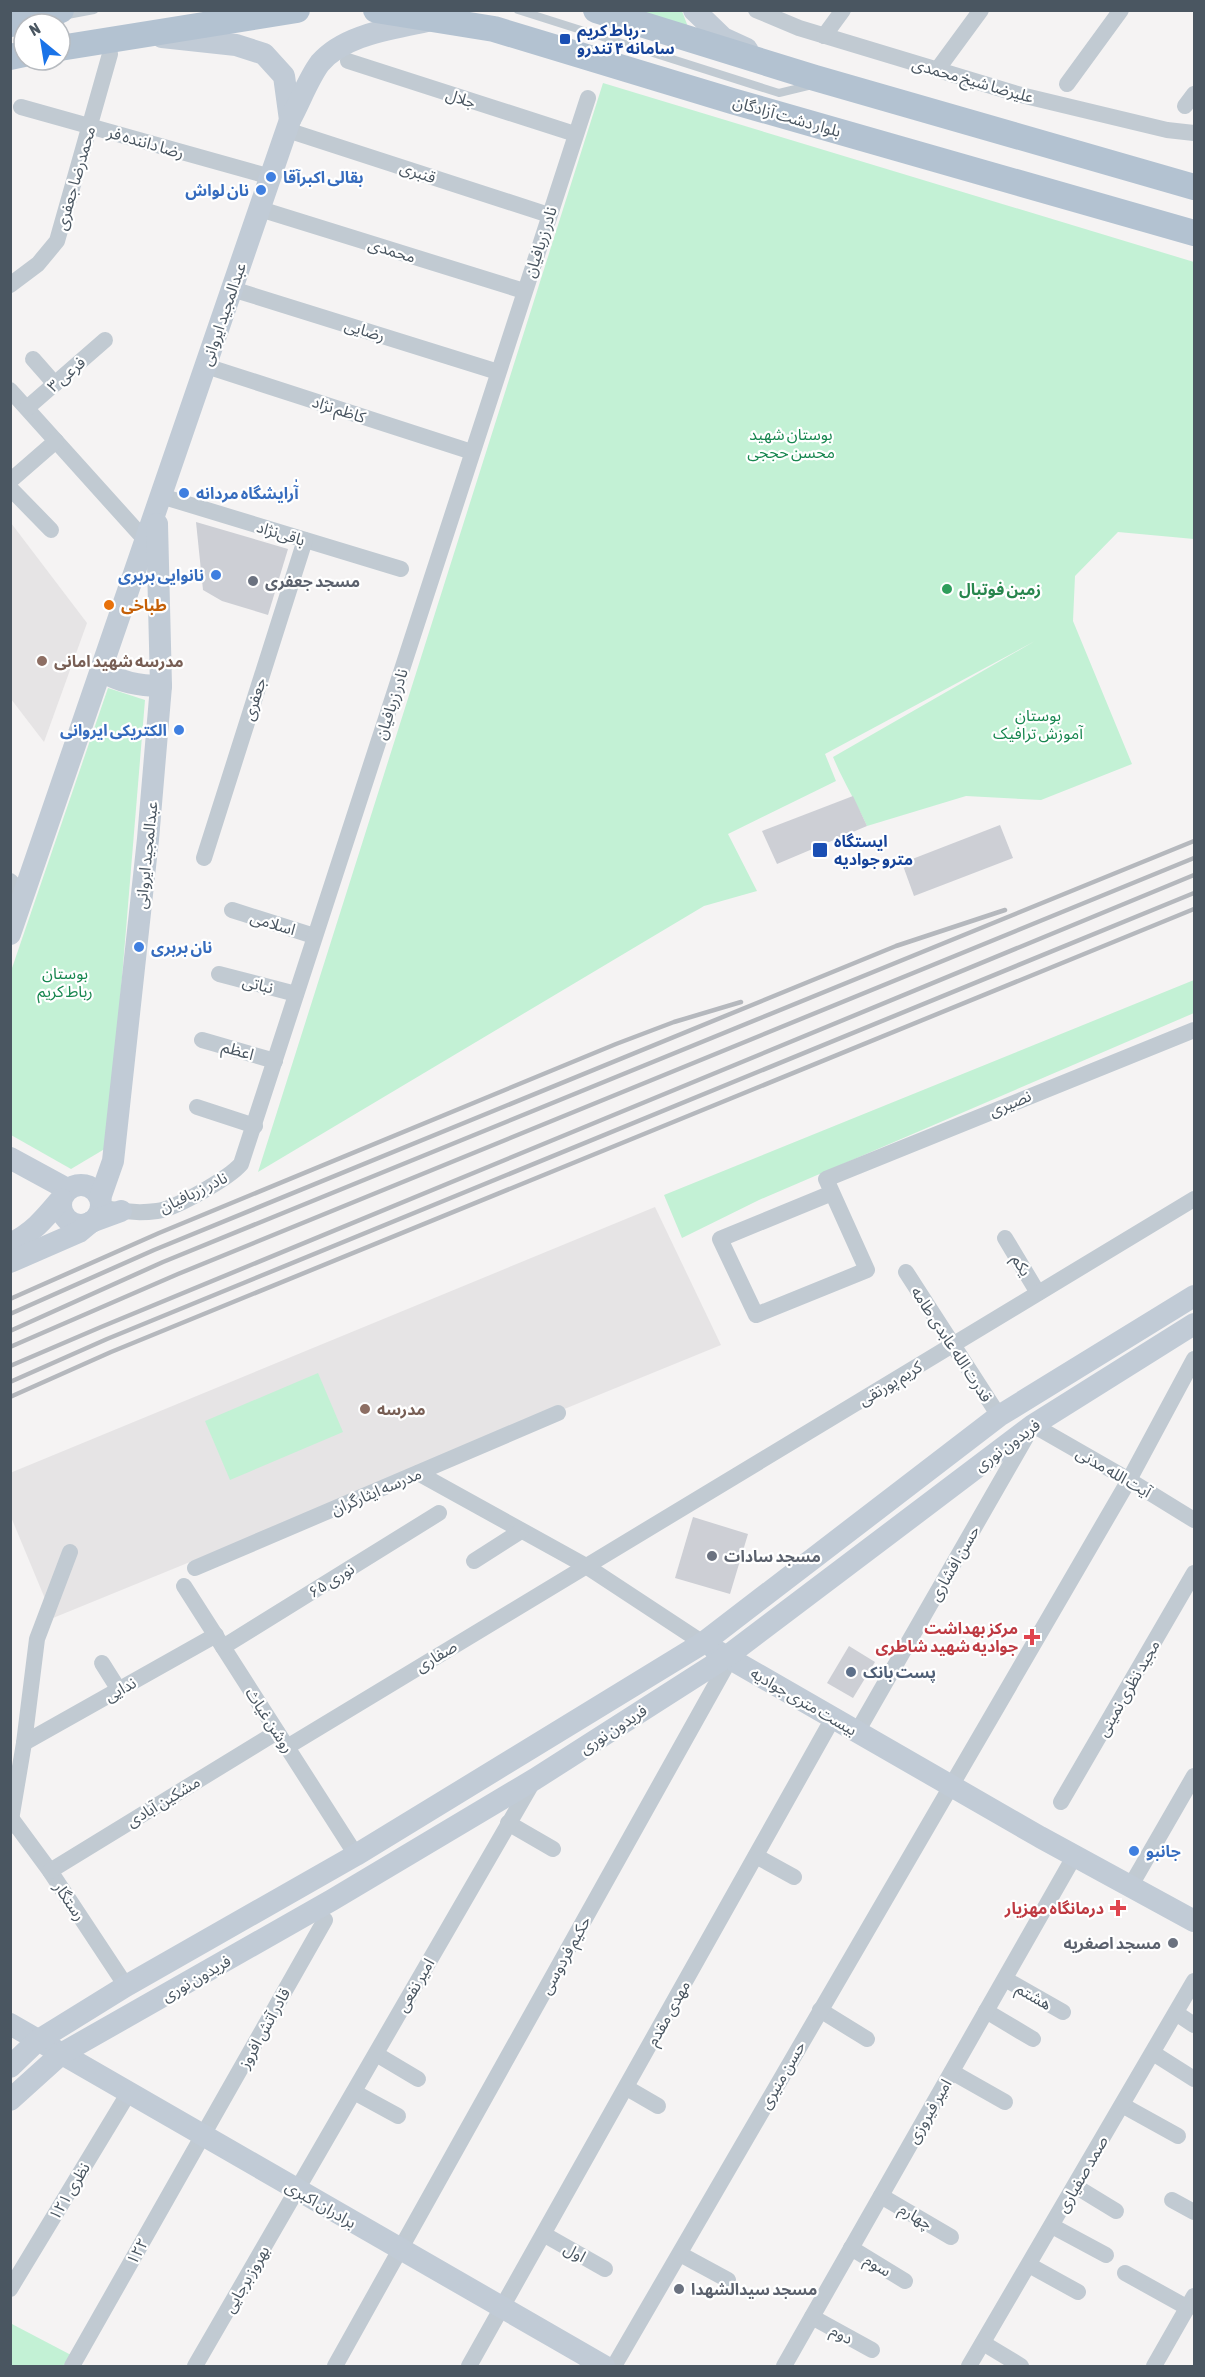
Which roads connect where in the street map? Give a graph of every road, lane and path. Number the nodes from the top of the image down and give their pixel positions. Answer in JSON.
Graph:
{"nodes":[{"id":1,"x":94,"y":10,"type":"edge"},
{"id":2,"x":297,"y":10,"type":"edge"},
{"id":3,"x":376,"y":10,"type":"edge"},
{"id":4,"x":518,"y":10,"type":"edge"},
{"id":5,"x":596,"y":10,"type":"edge"},
{"id":6,"x":694,"y":10,"type":"edge"},
{"id":7,"x":756,"y":10,"type":"edge"},
{"id":8,"x":843,"y":10,"type":"edge"},
{"id":9,"x":981,"y":10,"type":"edge"},
{"id":10,"x":1121,"y":10,"type":"edge"},
{"id":11,"x":72,"y":12,"type":"edge"},
{"id":12,"x":435,"y":19,"type":"junction"},
{"id":13,"x":143,"y":34,"type":"junction"},
{"id":14,"x":824,"y":36,"type":"junction"},
{"id":15,"x":72,"y":46,"type":"edge"},
{"id":16,"x":110,"y":54,"type":"dead end"},
{"id":17,"x":348,"y":61,"type":"dead end"},
{"id":18,"x":938,"y":69,"type":"junction"},
{"id":19,"x":821,"y":80,"type":"junction"},
{"id":20,"x":1067,"y":84,"type":"dead end"},
{"id":21,"x":588,"y":98,"type":"dead end"},
{"id":22,"x":21,"y":107,"type":"dead end"},
{"id":23,"x":288,"y":125,"type":"junction"},
{"id":24,"x":90,"y":127,"type":"junction"},
{"id":25,"x":1194,"y":133,"type":"edge"},
{"id":26,"x":575,"y":134,"type":"junction"},
{"id":27,"x":271,"y":177,"type":"junction"},
{"id":28,"x":1194,"y":187,"type":"edge"},
{"id":29,"x":260,"y":209,"type":"junction"},
{"id":30,"x":549,"y":215,"type":"junction"},
{"id":31,"x":1194,"y":233,"type":"edge"},
{"id":32,"x":10,"y":285,"type":"edge"},
{"id":33,"x":232,"y":289,"type":"junction"},
{"id":34,"x":524,"y":291,"type":"junction"},
{"id":35,"x":105,"y":340,"type":"dead end"},
{"id":36,"x":33,"y":359,"type":"dead end"},
{"id":37,"x":206,"y":366,"type":"junction"},
{"id":38,"x":498,"y":372,"type":"junction"},
{"id":39,"x":55,"y":384,"type":"junction"},
{"id":40,"x":10,"y":390,"type":"edge"},
{"id":41,"x":27,"y":408,"type":"junction"},
{"id":42,"x":56,"y":441,"type":"junction"},
{"id":43,"x":472,"y":452,"type":"junction"},
{"id":44,"x":10,"y":481,"type":"edge"},
{"id":45,"x":10,"y":488,"type":"edge"},
{"id":46,"x":159,"y":502,"type":"junction"},
{"id":47,"x":51,"y":530,"type":"dead end"},
{"id":48,"x":305,"y":540,"type":"junction"},
{"id":49,"x":146,"y":541,"type":"junction"},
{"id":50,"x":401,"y":569,"type":"dead end"},
{"id":51,"x":101,"y":671,"type":"junction"},
{"id":52,"x":161,"y":686,"type":"junction"},
{"id":53,"x":204,"y":858,"type":"dead end"},
{"id":54,"x":17,"y":888,"type":"edge"},
{"id":55,"x":232,"y":910,"type":"dead end"},
{"id":56,"x":10,"y":934,"type":"edge"},
{"id":57,"x":314,"y":936,"type":"junction"},
{"id":58,"x":219,"y":974,"type":"dead end"},
{"id":59,"x":296,"y":994,"type":"junction"},
{"id":60,"x":1194,"y":1030,"type":"edge"},
{"id":61,"x":202,"y":1040,"type":"dead end"},
{"id":62,"x":275,"y":1061,"type":"junction"},
{"id":63,"x":197,"y":1107,"type":"dead end"},
{"id":64,"x":255,"y":1126,"type":"junction"},
{"id":65,"x":10,"y":1158,"type":"edge"},
{"id":66,"x":829,"y":1186,"type":"junction"},
{"id":67,"x":64,"y":1194,"type":"junction"},
{"id":68,"x":1194,"y":1199,"type":"edge"},
{"id":69,"x":103,"y":1210,"type":"junction"},
{"id":70,"x":1005,"y":1238,"type":"dead end"},
{"id":71,"x":10,"y":1244,"type":"edge"},
{"id":72,"x":10,"y":1262,"type":"edge"},
{"id":73,"x":906,"y":1272,"type":"dead end"},
{"id":74,"x":1038,"y":1293,"type":"junction"},
{"id":75,"x":1194,"y":1296,"type":"edge"},
{"id":76,"x":1194,"y":1324,"type":"edge"},
{"id":77,"x":953,"y":1345,"type":"junction"},
{"id":78,"x":1194,"y":1359,"type":"edge"},
{"id":79,"x":558,"y":1413,"type":"dead end"},
{"id":80,"x":999,"y":1416,"type":"junction"},
{"id":81,"x":1033,"y":1425,"type":"junction"},
{"id":82,"x":418,"y":1473,"type":"junction"},
{"id":83,"x":1128,"y":1479,"type":"junction"},
{"id":84,"x":439,"y":1514,"type":"dead end"},
{"id":85,"x":1194,"y":1520,"type":"edge"},
{"id":86,"x":521,"y":1531,"type":"junction"},
{"id":87,"x":70,"y":1552,"type":"dead end"},
{"id":88,"x":474,"y":1561,"type":"dead end"},
{"id":89,"x":586,"y":1566,"type":"junction"},
{"id":90,"x":195,"y":1568,"type":"dead end"},
{"id":91,"x":1194,"y":1573,"type":"edge"},
{"id":92,"x":184,"y":1586,"type":"dead end"},
{"id":93,"x":220,"y":1641,"type":"junction"},
{"id":94,"x":703,"y":1643,"type":"junction"},
{"id":95,"x":728,"y":1658,"type":"junction"},
{"id":96,"x":102,"y":1663,"type":"dead end"},
{"id":97,"x":119,"y":1690,"type":"junction"},
{"id":98,"x":833,"y":1718,"type":"junction"},
{"id":99,"x":20,"y":1730,"type":"edge"},
{"id":100,"x":856,"y":1731,"type":"junction"},
{"id":101,"x":277,"y":1732,"type":"junction"},
{"id":102,"x":287,"y":1747,"type":"junction"},
{"id":103,"x":1194,"y":1776,"type":"edge"},
{"id":104,"x":534,"y":1779,"type":"junction"},
{"id":105,"x":951,"y":1785,"type":"junction"},
{"id":106,"x":1061,"y":1802,"type":"dead end"},
{"id":107,"x":11,"y":1822,"type":"edge"},
{"id":108,"x":508,"y":1823,"type":"junction"},
{"id":109,"x":553,"y":1849,"type":"dead end"},
{"id":110,"x":356,"y":1855,"type":"junction"},
{"id":111,"x":1075,"y":1855,"type":"junction"},
{"id":112,"x":756,"y":1856,"type":"junction"},
{"id":113,"x":50,"y":1871,"type":"junction"},
{"id":114,"x":794,"y":1877,"type":"dead end"},
{"id":115,"x":370,"y":1878,"type":"junction"},
{"id":116,"x":1130,"y":1887,"type":"junction"},
{"id":117,"x":325,"y":1920,"type":"dead end"},
{"id":118,"x":1194,"y":1921,"type":"edge"},
{"id":119,"x":1005,"y":1979,"type":"junction"},
{"id":120,"x":1194,"y":1981,"type":"edge"},
{"id":121,"x":126,"y":1986,"type":"junction"},
{"id":122,"x":140,"y":2009,"type":"junction"},
{"id":123,"x":820,"y":2010,"type":"junction"},
{"id":124,"x":986,"y":2011,"type":"junction"},
{"id":125,"x":1063,"y":2012,"type":"dead end"},
{"id":126,"x":1176,"y":2013,"type":"junction"},
{"id":127,"x":10,"y":2024,"type":"edge"},
{"id":128,"x":1194,"y":2025,"type":"edge"},
{"id":129,"x":867,"y":2039,"type":"dead end"},
{"id":130,"x":1033,"y":2039,"type":"dead end"},
{"id":131,"x":37,"y":2042,"type":"junction"},
{"id":132,"x":1153,"y":2053,"type":"junction"},
{"id":133,"x":60,"y":2054,"type":"junction"},
{"id":134,"x":376,"y":2054,"type":"junction"},
{"id":135,"x":10,"y":2067,"type":"edge"},
{"id":136,"x":952,"y":2072,"type":"junction"},
{"id":137,"x":418,"y":2079,"type":"dead end"},
{"id":138,"x":1194,"y":2079,"type":"edge"},
{"id":139,"x":627,"y":2088,"type":"junction"},
{"id":140,"x":354,"y":2092,"type":"junction"},
{"id":141,"x":128,"y":2094,"type":"junction"},
{"id":142,"x":10,"y":2100,"type":"edge"},
{"id":143,"x":1005,"y":2102,"type":"dead end"},
{"id":144,"x":1122,"y":2105,"type":"junction"},
{"id":145,"x":658,"y":2106,"type":"dead end"},
{"id":146,"x":398,"y":2116,"type":"dead end"},
{"id":147,"x":202,"y":2136,"type":"junction"},
{"id":148,"x":1178,"y":2136,"type":"dead end"},
{"id":149,"x":1075,"y":2186,"type":"junction"},
{"id":150,"x":297,"y":2190,"type":"junction"},
{"id":151,"x":881,"y":2196,"type":"junction"},
{"id":152,"x":1172,"y":2200,"type":"dead end"},
{"id":153,"x":1116,"y":2211,"type":"dead end"},
{"id":154,"x":1194,"y":2212,"type":"edge"},
{"id":155,"x":1052,"y":2226,"type":"junction"},
{"id":156,"x":545,"y":2235,"type":"junction"},
{"id":157,"x":951,"y":2237,"type":"dead end"},
{"id":158,"x":851,"y":2248,"type":"junction"},
{"id":159,"x":401,"y":2250,"type":"junction"},
{"id":160,"x":680,"y":2254,"type":"junction"},
{"id":161,"x":1106,"y":2255,"type":"dead end"},
{"id":162,"x":1029,"y":2265,"type":"junction"},
{"id":163,"x":605,"y":2269,"type":"dead end"},
{"id":164,"x":1125,"y":2273,"type":"dead end"},
{"id":165,"x":728,"y":2280,"type":"dead end"},
{"id":166,"x":905,"y":2281,"type":"dead end"},
{"id":167,"x":10,"y":2289,"type":"edge"},
{"id":168,"x":1078,"y":2292,"type":"dead end"},
{"id":169,"x":1191,"y":2302,"type":"edge"},
{"id":170,"x":504,"y":2309,"type":"junction"},
{"id":171,"x":812,"y":2317,"type":"junction"},
{"id":172,"x":983,"y":2343,"type":"junction"},
{"id":173,"x":872,"y":2350,"type":"dead end"},
{"id":174,"x":72,"y":2367,"type":"edge"},
{"id":175,"x":195,"y":2367,"type":"edge"},
{"id":176,"x":335,"y":2367,"type":"edge"},
{"id":177,"x":469,"y":2367,"type":"edge"},
{"id":178,"x":604,"y":2367,"type":"edge"},
{"id":179,"x":614,"y":2367,"type":"edge"},
{"id":180,"x":784,"y":2367,"type":"edge"},
{"id":181,"x":969,"y":2367,"type":"edge"},
{"id":182,"x":1021,"y":2367,"type":"edge"},
{"id":183,"x":1154,"y":2367,"type":"edge"}],
"edges":[{"from":1,"to":11,"type":"lane"},
{"from":2,"to":13,"type":"main road"},
{"from":3,"to":12,"type":"main road","name":"بلوار دشت آزادگان"},
{"from":4,"to":19,"type":"lane"},
{"from":5,"to":19,"type":"main road"},
{"from":6,"to":19,"type":"main road"},
{"from":7,"to":14,"type":"street","name":"علیرضا شیخ محمدی"},
{"from":8,"to":14,"type":"street"},
{"from":9,"to":18,"type":"street"},
{"from":10,"to":20,"type":"street"},
{"from":12,"to":23,"type":"main road","name":"عبدالمجید ایروانی"},
{"from":12,"to":31,"type":"main road","name":"بلوار دشت آزادگان"},
{"from":13,"to":15,"type":"main road"},
{"from":13,"to":23,"type":"main road"},
{"from":14,"to":18,"type":"street","name":"علیرضا شیخ محمدی"},
{"from":16,"to":24,"type":"street","name":"محمدرضا جعفری"},
{"from":17,"to":26,"type":"street","name":"جلال"},
{"from":18,"to":25,"type":"street","name":"علیرضا شیخ محمدی"},
{"from":19,"to":28,"type":"main road"},
{"from":21,"to":26,"type":"street","name":"نادر زربافیان"},
{"from":22,"to":24,"type":"street","name":"رضا داننده‌ فر"},
{"from":23,"to":27,"type":"main road","name":"عبدالمجید ایروانی"},
{"from":23,"to":30,"type":"street","name":"قنبری"},
{"from":24,"to":27,"type":"street","name":"رضا داننده‌ فر"},
{"from":24,"to":32,"type":"street","name":"محمدرضا جعفری"},
{"from":26,"to":30,"type":"street","name":"نادر زربافیان"},
{"from":27,"to":29,"type":"main road","name":"عبدالمجید ایروانی"},
{"from":29,"to":33,"type":"main road","name":"عبدالمجید ایروانی"},
{"from":29,"to":34,"type":"street","name":"محمدی"},
{"from":30,"to":34,"type":"street","name":"نادر زربافیان"},
{"from":33,"to":37,"type":"main road","name":"عبدالمجید ایروانی"},
{"from":33,"to":38,"type":"street","name":"رضایی"},
{"from":34,"to":38,"type":"street","name":"نادر زربافیان"},
{"from":35,"to":39,"type":"street","name":"فرعی ۳"},
{"from":36,"to":39,"type":"street"},
{"from":37,"to":43,"type":"street","name":"کاظم نژاد"},
{"from":37,"to":46,"type":"main road","name":"عبدالمجید ایروانی"},
{"from":38,"to":43,"type":"street","name":"نادر زربافیان"},
{"from":39,"to":41,"type":"street","name":"فرعی ۳"},
{"from":40,"to":41,"type":"street"},
{"from":41,"to":42,"type":"street"},
{"from":42,"to":44,"type":"street"},
{"from":42,"to":49,"type":"street"},
{"from":43,"to":57,"type":"street","name":"نادر زربافیان"},
{"from":45,"to":47,"type":"street"},
{"from":46,"to":48,"type":"street","name":"باقی‌نژاد"},
{"from":46,"to":49,"type":"main road","name":"عبدالمجید ایروانی"},
{"from":46,"to":52,"type":"main road","name":"عبدالمجید ایروانی"},
{"from":48,"to":50,"type":"street","name":"باقی‌نژاد"},
{"from":48,"to":53,"type":"street","name":"جعفری"},
{"from":49,"to":51,"type":"main road","name":"عبدالمجید ایروانی"},
{"from":51,"to":52,"type":"main road"},
{"from":51,"to":54,"type":"main road","name":"عبدالمجید ایروانی"},
{"from":52,"to":69,"type":"main road","name":"عبدالمجید ایروانی"},
{"from":54,"to":56,"type":"main road","name":"عبدالمجید ایروانی"},
{"from":55,"to":57,"type":"street","name":"اسلامی"},
{"from":57,"to":59,"type":"street","name":"نادر زربافیان"},
{"from":58,"to":59,"type":"street","name":"نباتی"},
{"from":59,"to":62,"type":"street","name":"نادر زربافیان"},
{"from":60,"to":66,"type":"street","name":"نصیری"},
{"from":61,"to":62,"type":"street","name":"اعظم"},
{"from":62,"to":64,"type":"street","name":"نادر زربافیان"},
{"from":63,"to":64,"type":"street"},
{"from":64,"to":69,"type":"street","name":"نادر زربافیان"},
{"from":65,"to":67,"type":"main road"},
{"from":66,"to":66,"type":"street","name":"نصیری"},
{"from":67,"to":69,"type":"main road"},
{"from":67,"to":69,"type":"main road"},
{"from":67,"to":71,"type":"main road"},
{"from":68,"to":74,"type":"street","name":"کریم پورتقی"},
{"from":69,"to":72,"type":"main road"},
{"from":70,"to":74,"type":"street","name":"یکم"},
{"from":73,"to":77,"type":"street","name":"قدرت الله عابدی طامه"},
{"from":74,"to":77,"type":"street","name":"کریم پورتقی"},
{"from":75,"to":80,"type":"main road","name":"فریدون نوری"},
{"from":76,"to":81,"type":"main road","name":"فریدون نوری"},
{"from":77,"to":80,"type":"street","name":"قدرت الله عابدی طامه"},
{"from":77,"to":89,"type":"street","name":"کریم پورتقی"},
{"from":78,"to":83,"type":"street","name":"حسن منیری"},
{"from":79,"to":82,"type":"street","name":"مدرسه ایثارگران"},
{"from":80,"to":94,"type":"main road","name":"فریدون نوری"},
{"from":81,"to":83,"type":"street","name":"آیت‌ الله مدنی"},
{"from":81,"to":95,"type":"main road","name":"فریدون نوری"},
{"from":81,"to":100,"type":"street","name":"حسن افشاری"},
{"from":82,"to":86,"type":"street","name":"بیست متری جوادیه"},
{"from":82,"to":90,"type":"street","name":"مدرسه ایثارگران"},
{"from":83,"to":85,"type":"street","name":"آیت‌ الله مدنی"},
{"from":83,"to":105,"type":"street","name":"حسن منیری"},
{"from":84,"to":93,"type":"street","name":"نوری ۶۵"},
{"from":86,"to":88,"type":"street"},
{"from":86,"to":89,"type":"street","name":"بیست متری جوادیه"},
{"from":87,"to":99,"type":"street"},
{"from":89,"to":94,"type":"street","name":"بیست متری جوادیه"},
{"from":89,"to":102,"type":"street","name":"صفاری"},
{"from":91,"to":106,"type":"street","name":"مجید نظری نمینی"},
{"from":92,"to":93,"type":"street","name":"روشن غیاث"},
{"from":93,"to":97,"type":"street","name":"ندایی"},
{"from":93,"to":101,"type":"street","name":"روشن غیاث"},
{"from":94,"to":95,"type":"main road","name":"بیست متری جوادیه"},
{"from":94,"to":110,"type":"main road","name":"فریدون نوری"},
{"from":95,"to":98,"type":"main road","name":"بیست متری جوادیه"},
{"from":95,"to":104,"type":"main road","name":"فریدون نوری"},
{"from":95,"to":159,"type":"street","name":"حکیم فردوسی"},
{"from":96,"to":97,"type":"street"},
{"from":97,"to":99,"type":"street","name":"ندایی"},
{"from":98,"to":100,"type":"main road","name":"بیست متری جوادیه"},
{"from":98,"to":112,"type":"street","name":"مهدی مقدم"},
{"from":99,"to":107,"type":"street"},
{"from":100,"to":105,"type":"main road","name":"بیست متری جوادیه"},
{"from":101,"to":102,"type":"street","name":"روشن غیاث"},
{"from":101,"to":113,"type":"street","name":"مشکین آبادی"},
{"from":102,"to":110,"type":"street","name":"روشن غیاث"},
{"from":103,"to":116,"type":"street"},
{"from":104,"to":108,"type":"street","name":"امیر نفعی"},
{"from":104,"to":115,"type":"main road","name":"فریدون نوری"},
{"from":105,"to":111,"type":"main road","name":"بیست متری جوادیه"},
{"from":105,"to":123,"type":"street","name":"حسن منیری"},
{"from":107,"to":113,"type":"street","name":"رستگار"},
{"from":108,"to":109,"type":"street"},
{"from":108,"to":134,"type":"street","name":"امیر نفعی"},
{"from":110,"to":115,"type":"main road"},
{"from":110,"to":121,"type":"main road","name":"فریدون نوری"},
{"from":111,"to":116,"type":"main road","name":"بیست متری جوادیه"},
{"from":111,"to":119,"type":"street","name":"امیر فیروزی"},
{"from":112,"to":114,"type":"street"},
{"from":112,"to":139,"type":"street","name":"مهدی مقدم"},
{"from":113,"to":121,"type":"street","name":"رستگار"},
{"from":115,"to":122,"type":"main road","name":"فریدون نوری"},
{"from":116,"to":118,"type":"main road","name":"بیست متری جوادیه"},
{"from":117,"to":147,"type":"street","name":"قادر آتش افروز"},
{"from":119,"to":124,"type":"street","name":"امیر فیروزی"},
{"from":119,"to":125,"type":"street","name":"هشتم"},
{"from":120,"to":126,"type":"street","name":"صمد صفیاری"},
{"from":121,"to":122,"type":"main road"},
{"from":121,"to":131,"type":"main road","name":"فریدون نوری"},
{"from":122,"to":133,"type":"main road","name":"فریدون نوری"},
{"from":123,"to":129,"type":"street"},
{"from":123,"to":160,"type":"street","name":"حسن منیری"},
{"from":124,"to":130,"type":"street"},
{"from":124,"to":136,"type":"street","name":"امیر فیروزی"},
{"from":126,"to":128,"type":"street"},
{"from":126,"to":132,"type":"street","name":"صمد صفیاری"},
{"from":127,"to":131,"type":"main road","name":"برادران اکبری"},
{"from":131,"to":133,"type":"main road","name":"برادران اکبری"},
{"from":131,"to":135,"type":"main road","name":"فریدون نوری"},
{"from":132,"to":138,"type":"street"},
{"from":132,"to":144,"type":"street","name":"صمد صفیاری"},
{"from":133,"to":141,"type":"main road","name":"برادران اکبری"},
{"from":133,"to":142,"type":"main road","name":"فریدون نوری"},
{"from":134,"to":137,"type":"street"},
{"from":134,"to":140,"type":"street","name":"امیر نفعی"},
{"from":136,"to":143,"type":"street"},
{"from":136,"to":151,"type":"street","name":"امیر فیروزی"},
{"from":139,"to":145,"type":"street"},
{"from":139,"to":156,"type":"street","name":"مهدی مقدم"},
{"from":140,"to":146,"type":"street"},
{"from":140,"to":150,"type":"street","name":"امیر نفعی"},
{"from":141,"to":147,"type":"main road","name":"برادران اکبری"},
{"from":141,"to":167,"type":"street","name":"نظری ۱۲۱"},
{"from":144,"to":148,"type":"street"},
{"from":144,"to":149,"type":"street","name":"صمد صفیاری"},
{"from":147,"to":150,"type":"main road","name":"برادران اکبری"},
{"from":147,"to":174,"type":"street","name":"۱۲۲"},
{"from":149,"to":153,"type":"street"},
{"from":149,"to":155,"type":"street","name":"صمد صفیاری"},
{"from":150,"to":159,"type":"main road","name":"برادران اکبری"},
{"from":150,"to":175,"type":"street","name":"بهروز برجایی"},
{"from":151,"to":157,"type":"street","name":"چهارم"},
{"from":151,"to":158,"type":"street","name":"امیر فیروزی"},
{"from":152,"to":154,"type":"street"},
{"from":155,"to":161,"type":"street"},
{"from":155,"to":162,"type":"street","name":"صمد صفیاری"},
{"from":156,"to":163,"type":"street","name":"اول"},
{"from":156,"to":170,"type":"street","name":"مهدی مقدم"},
{"from":158,"to":166,"type":"street","name":"سوم"},
{"from":158,"to":171,"type":"street","name":"امیر فیروزی"},
{"from":159,"to":170,"type":"main road","name":"برادران اکبری"},
{"from":159,"to":176,"type":"street","name":"حکیم فردوسی"},
{"from":160,"to":165,"type":"street"},
{"from":160,"to":179,"type":"street","name":"حسن منیری"},
{"from":162,"to":168,"type":"street"},
{"from":162,"to":172,"type":"street","name":"صمد صفیاری"},
{"from":164,"to":169,"type":"street"},
{"from":169,"to":183,"type":"street"},
{"from":170,"to":177,"type":"street","name":"مهدی مقدم"},
{"from":170,"to":178,"type":"main road","name":"برادران اکبری"},
{"from":171,"to":173,"type":"street","name":"دوم"},
{"from":171,"to":180,"type":"street","name":"امیر فیروزی"},
{"from":172,"to":181,"type":"street","name":"صمد صفیاری"},
{"from":172,"to":182,"type":"street"}]}
